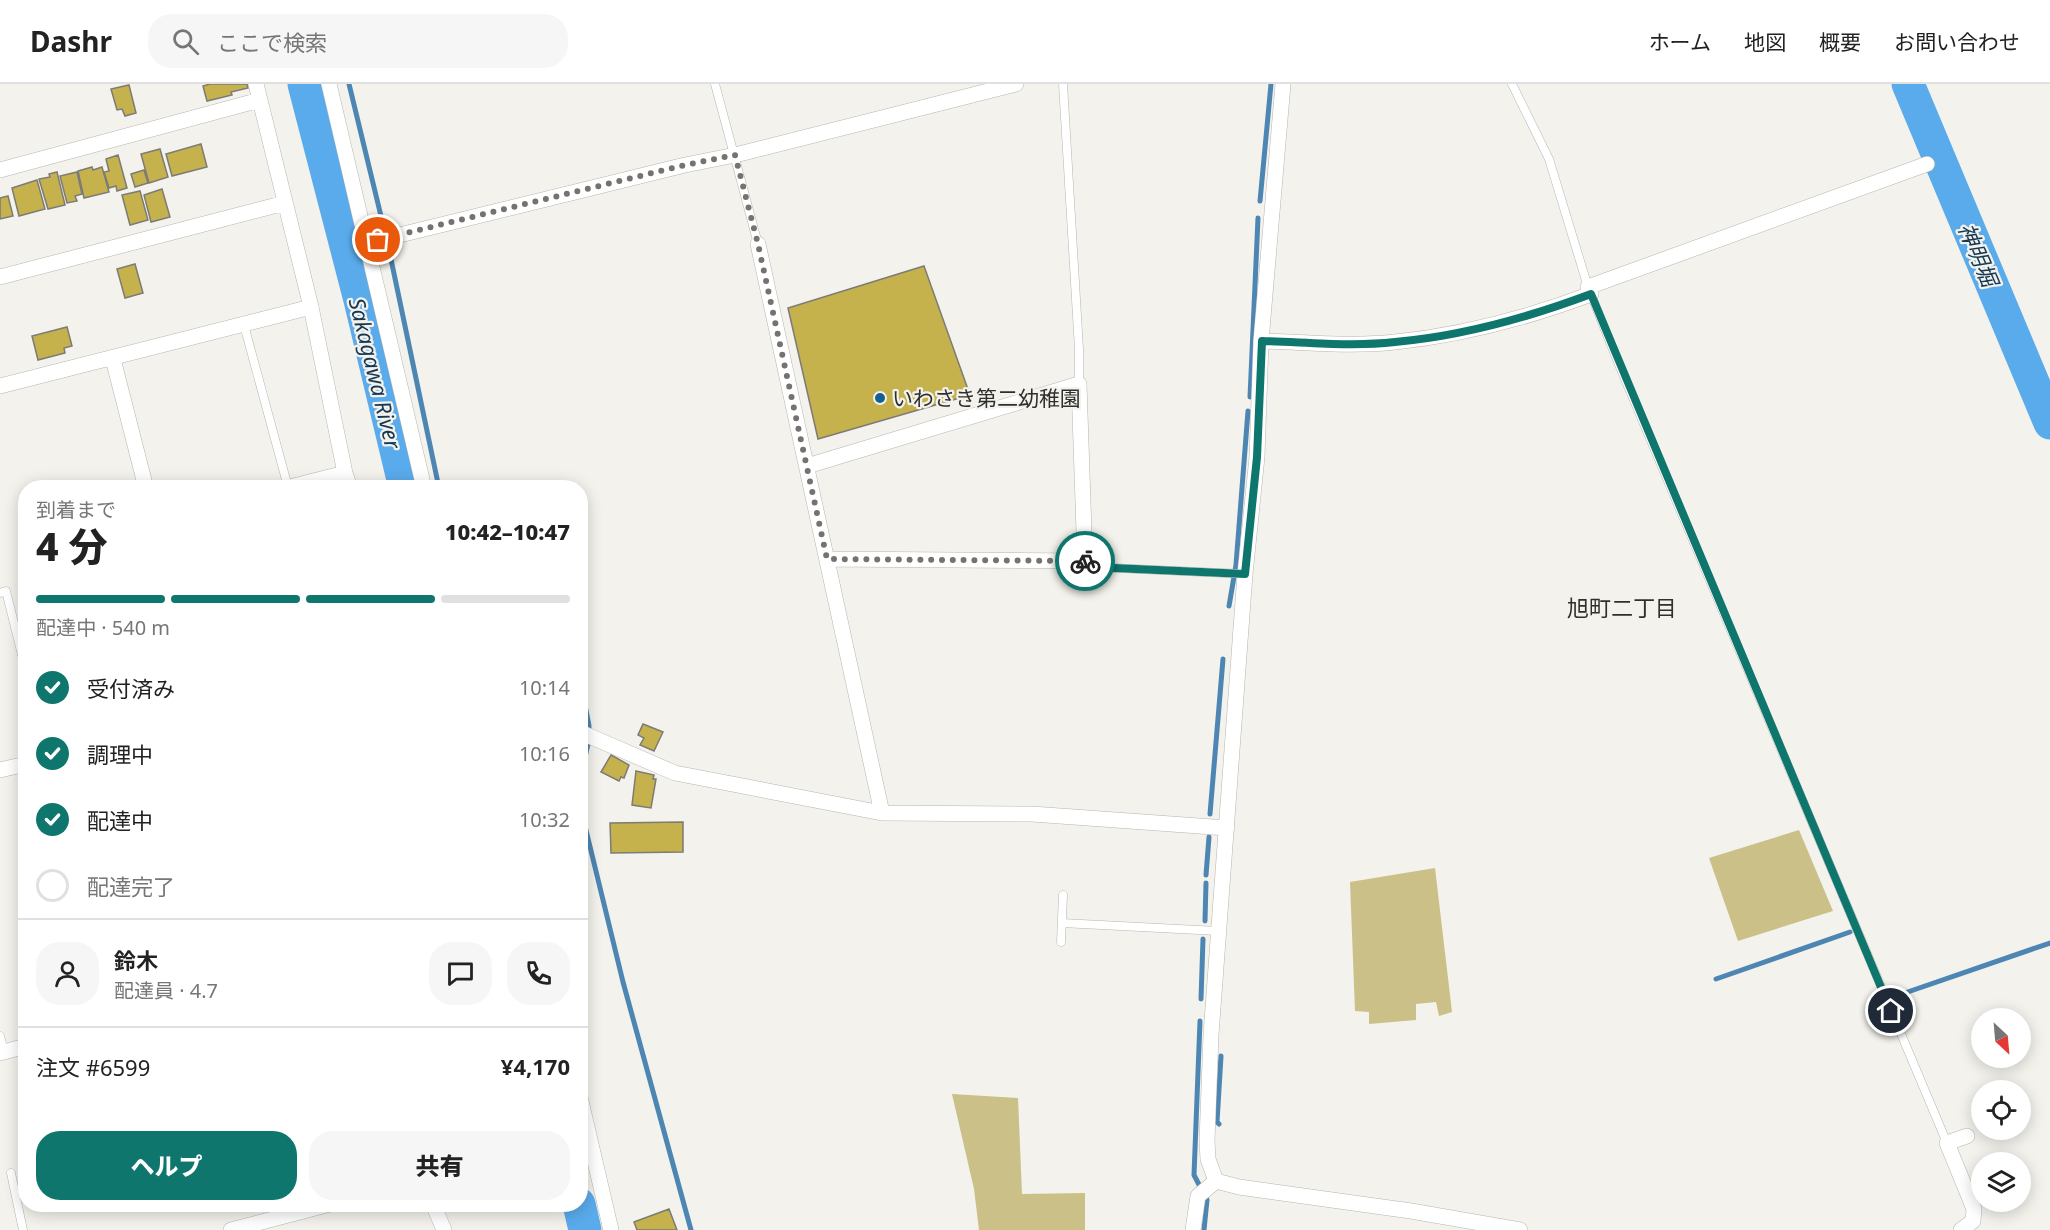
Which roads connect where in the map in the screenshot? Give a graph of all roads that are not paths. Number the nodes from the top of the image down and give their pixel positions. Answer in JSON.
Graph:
{"nodes":[{"id":1,"x":256,"y":84,"type":"edge"},
{"id":2,"x":329,"y":84,"type":"edge"},
{"id":3,"x":715,"y":84,"type":"edge"},
{"id":4,"x":1016,"y":84,"type":"edge"},
{"id":5,"x":1063,"y":84,"type":"edge"},
{"id":6,"x":1283,"y":84,"type":"edge"},
{"id":7,"x":1512,"y":84,"type":"edge"},
{"id":8,"x":260,"y":100,"type":"junction"},
{"id":9,"x":735,"y":155,"type":"junction"},
{"id":10,"x":1927,"y":164,"type":"dead end"},
{"id":11,"x":0,"y":170,"type":"edge"},
{"id":12,"x":285,"y":203,"type":"junction"},
{"id":13,"x":378,"y":240,"type":"junction"},
{"id":14,"x":758,"y":244,"type":"joint"},
{"id":15,"x":0,"y":277,"type":"edge"},
{"id":16,"x":1589,"y":290,"type":"junction"},
{"id":17,"x":311,"y":307,"type":"junction"},
{"id":18,"x":244,"y":325,"type":"junction"},
{"id":19,"x":1262,"y":341,"type":"junction"},
{"id":20,"x":113,"y":359,"type":"junction"},
{"id":21,"x":1078,"y":384,"type":"junction"},
{"id":22,"x":0,"y":386,"type":"edge"},
{"id":23,"x":807,"y":466,"type":"junction"},
{"id":24,"x":345,"y":472,"type":"junction"},
{"id":25,"x":144,"y":480,"type":"edge"},
{"id":26,"x":285,"y":480,"type":"edge"},
{"id":27,"x":314,"y":480,"type":"edge"},
{"id":28,"x":348,"y":480,"type":"edge"},
{"id":29,"x":423,"y":480,"type":"edge"},
{"id":30,"x":827,"y":559,"type":"junction"},
{"id":31,"x":1085,"y":561,"type":"junction"},
{"id":32,"x":1245,"y":574,"type":"junction"},
{"id":33,"x":0,"y":593,"type":"edge"},
{"id":34,"x":18,"y":639,"type":"edge"},
{"id":35,"x":588,"y":735,"type":"edge"},
{"id":36,"x":18,"y":766,"type":"edge"},
{"id":37,"x":0,"y":770,"type":"edge"},
{"id":38,"x":882,"y":813,"type":"junction"},
{"id":39,"x":1227,"y":828,"type":"junction"},
{"id":40,"x":1064,"y":895,"type":"dead end"},
{"id":41,"x":1062,"y":923,"type":"junction"},
{"id":42,"x":1218,"y":931,"type":"junction"},
{"id":43,"x":1061,"y":942,"type":"dead end"},
{"id":44,"x":0,"y":1036,"type":"edge"},
{"id":45,"x":18,"y":1048,"type":"edge"},
{"id":46,"x":2,"y":1052,"type":"edge"},
{"id":47,"x":588,"y":1131,"type":"edge"},
{"id":48,"x":1967,"y":1136,"type":"dead end"},
{"id":49,"x":1947,"y":1143,"type":"junction"},
{"id":50,"x":11,"y":1173,"type":"dead end"},
{"id":51,"x":1216,"y":1181,"type":"junction"},
{"id":52,"x":18,"y":1206,"type":"edge"},
{"id":53,"x":19,"y":1212,"type":"edge"},
{"id":54,"x":300,"y":1212,"type":"edge"},
{"id":55,"x":436,"y":1212,"type":"edge"},
{"id":56,"x":1473,"y":1226,"type":"edge"},
{"id":57,"x":23,"y":1230,"type":"edge"},
{"id":58,"x":231,"y":1230,"type":"edge"},
{"id":59,"x":444,"y":1230,"type":"edge"},
{"id":60,"x":611,"y":1230,"type":"edge"},
{"id":61,"x":1193,"y":1230,"type":"edge"},
{"id":62,"x":1520,"y":1230,"type":"edge"},
{"id":63,"x":1961,"y":1230,"type":"edge"}],
"edges":[{"from":1,"to":8,"type":"street"},
{"from":2,"to":13,"type":"street"},
{"from":3,"to":9,"type":"lane"},
{"from":4,"to":9,"type":"street"},
{"from":5,"to":21,"type":"lane"},
{"from":6,"to":19,"type":"street"},
{"from":7,"to":16,"type":"lane"},
{"from":8,"to":11,"type":"street"},
{"from":8,"to":12,"type":"street"},
{"from":9,"to":13,"type":"street"},
{"from":9,"to":14,"type":"lane"},
{"from":10,"to":16,"type":"street"},
{"from":12,"to":15,"type":"street"},
{"from":12,"to":17,"type":"street"},
{"from":13,"to":29,"type":"street"},
{"from":14,"to":23,"type":"street"},
{"from":16,"to":19,"type":"street"},
{"from":16,"to":49,"type":"lane"},
{"from":17,"to":18,"type":"street"},
{"from":17,"to":24,"type":"street"},
{"from":18,"to":20,"type":"street"},
{"from":18,"to":26,"type":"lane"},
{"from":19,"to":32,"type":"street"},
{"from":20,"to":22,"type":"street"},
{"from":20,"to":25,"type":"street"},
{"from":21,"to":23,"type":"street"},
{"from":21,"to":31,"type":"street"},
{"from":23,"to":30,"type":"street"},
{"from":24,"to":27,"type":"street"},
{"from":24,"to":28,"type":"street"},
{"from":30,"to":31,"type":"street"},
{"from":30,"to":38,"type":"street"},
{"from":31,"to":32,"type":"lane"},
{"from":32,"to":39,"type":"street"},
{"from":33,"to":34,"type":"lane"},
{"from":35,"to":38,"type":"street"},
{"from":36,"to":37,"type":"street"},
{"from":38,"to":39,"type":"street"},
{"from":39,"to":42,"type":"street"},
{"from":40,"to":41,"type":"lane"},
{"from":41,"to":42,"type":"lane"},
{"from":41,"to":43,"type":"lane"},
{"from":42,"to":51,"type":"street"},
{"from":44,"to":46,"type":"lane"},
{"from":45,"to":46,"type":"street"},
{"from":47,"to":60,"type":"street"},
{"from":48,"to":49,"type":"street"},
{"from":49,"to":63,"type":"street"},
{"from":50,"to":52,"type":"lane"},
{"from":51,"to":56,"type":"street"},
{"from":51,"to":61,"type":"street"},
{"from":53,"to":57,"type":"lane"},
{"from":54,"to":58,"type":"street"},
{"from":55,"to":59,"type":"street"},
{"from":56,"to":62,"type":"street"}]}
